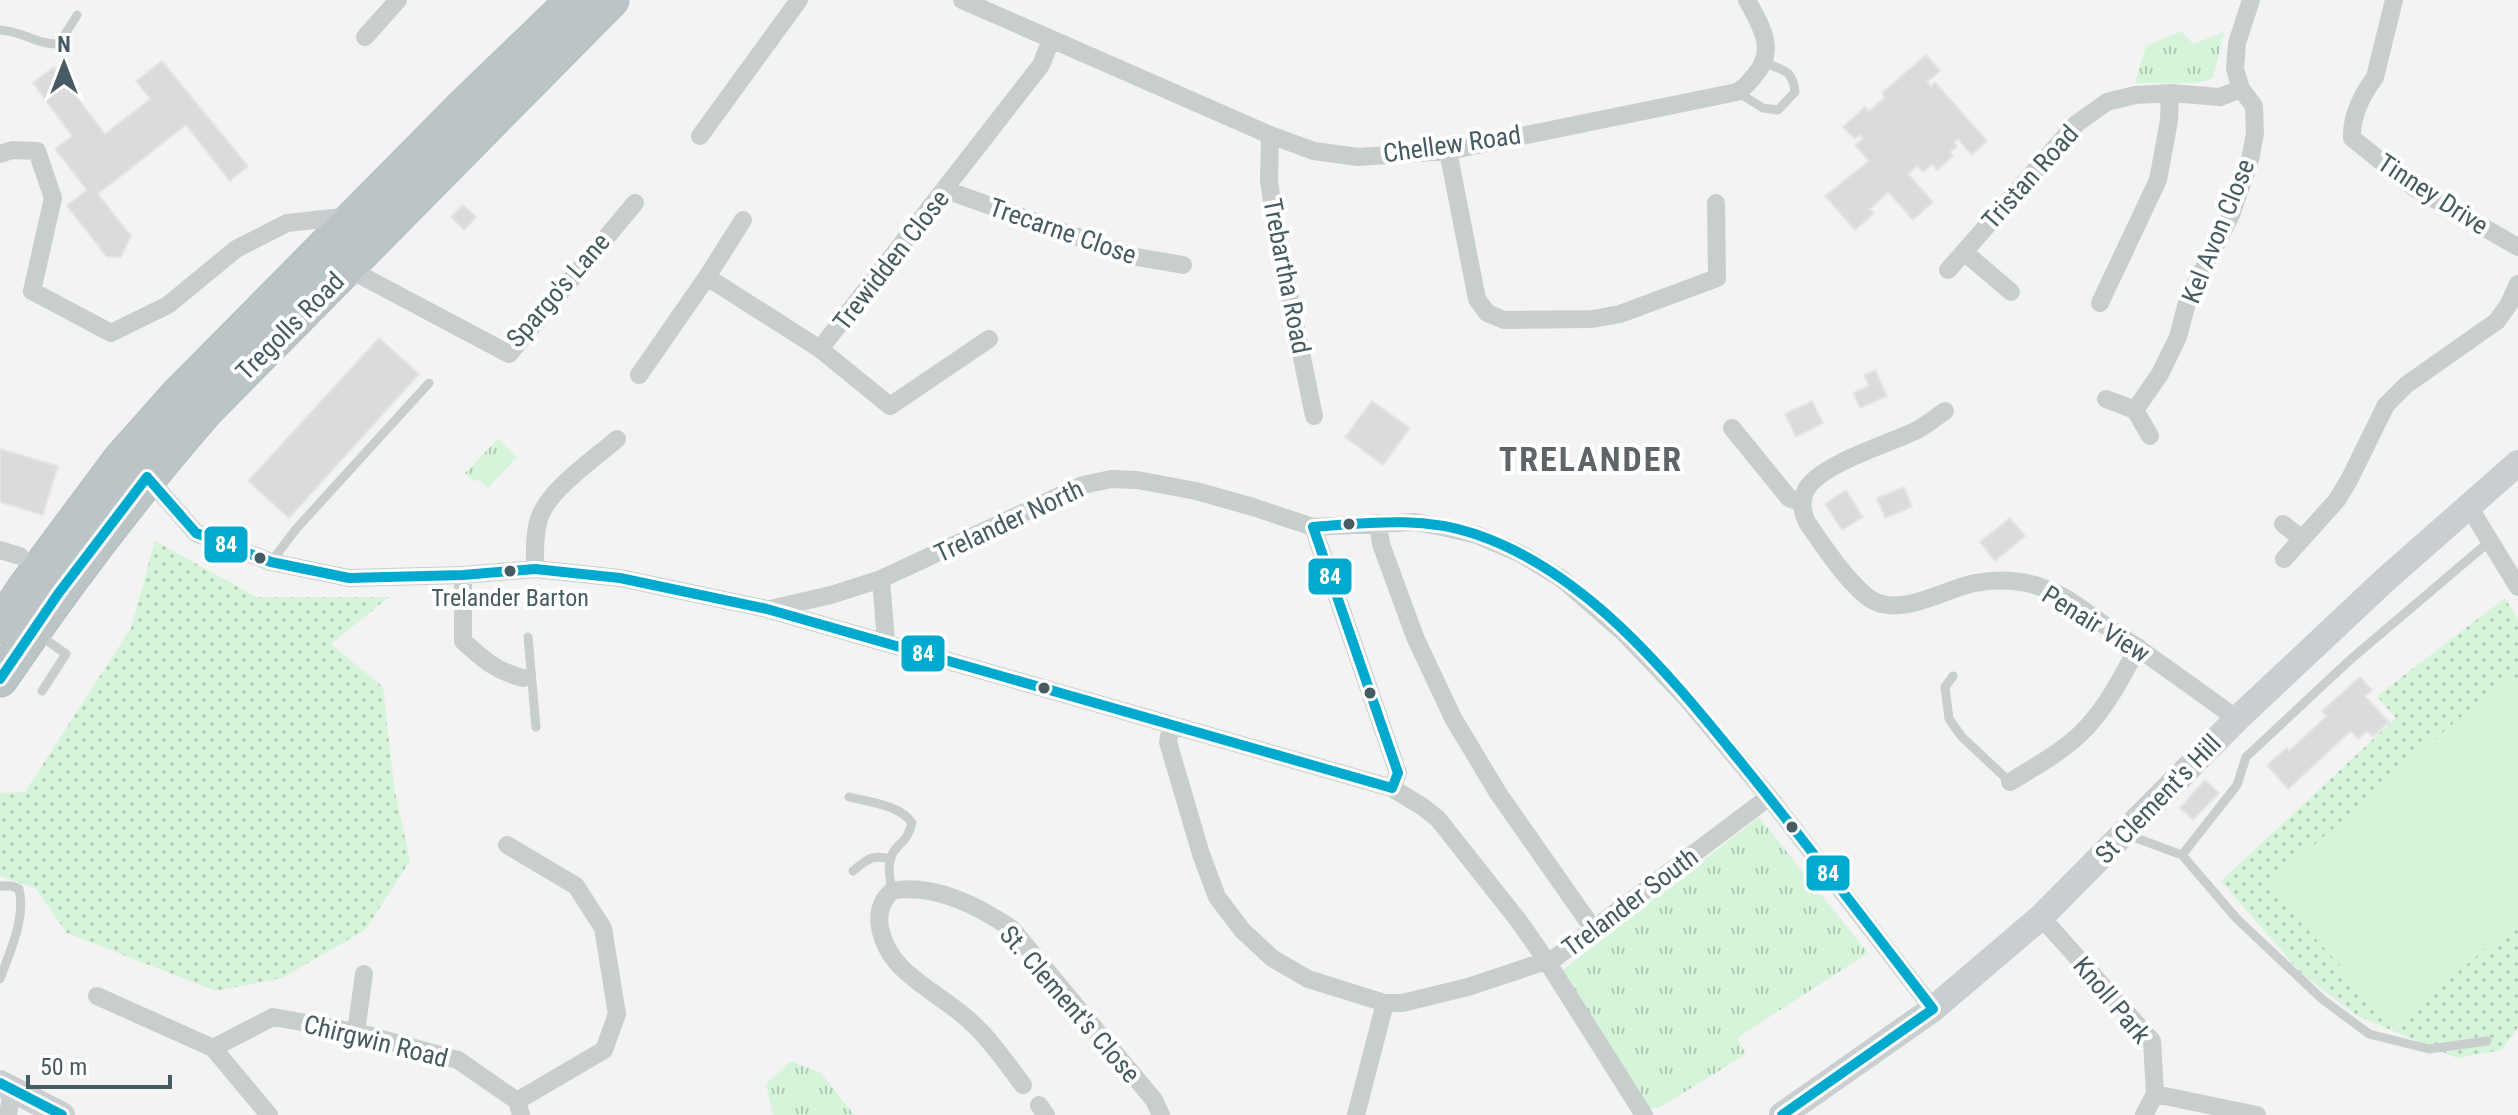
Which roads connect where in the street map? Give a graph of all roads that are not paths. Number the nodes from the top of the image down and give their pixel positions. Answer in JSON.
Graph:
{"nodes":[{"id":1,"x":398,"y":0,"type":"edge"},
{"id":2,"x":574,"y":0,"type":"edge"},
{"id":3,"x":611,"y":0,"type":"edge"},
{"id":4,"x":799,"y":0,"type":"edge"},
{"id":5,"x":962,"y":0,"type":"edge"},
{"id":6,"x":2251,"y":0,"type":"edge"},
{"id":7,"x":2394,"y":0,"type":"edge"},
{"id":8,"x":1752,"y":8,"type":"edge"},
{"id":9,"x":77,"y":15,"type":"dead end"},
{"id":10,"x":0,"y":30,"type":"edge"},
{"id":11,"x":365,"y":37,"type":"dead end"},
{"id":12,"x":1051,"y":40,"type":"junction"},
{"id":13,"x":1765,"y":63,"type":"junction"},
{"id":14,"x":2241,"y":89,"type":"junction"},
{"id":15,"x":1737,"y":92,"type":"junction"},
{"id":16,"x":2170,"y":93,"type":"junction"},
{"id":17,"x":1270,"y":135,"type":"junction"},
{"id":18,"x":700,"y":136,"type":"dead end"},
{"id":19,"x":1448,"y":151,"type":"junction"},
{"id":20,"x":0,"y":154,"type":"edge"},
{"id":21,"x":946,"y":190,"type":"junction"},
{"id":22,"x":635,"y":203,"type":"dead end"},
{"id":23,"x":1716,"y":203,"type":"dead end"},
{"id":24,"x":358,"y":215,"type":"junction"},
{"id":25,"x":743,"y":220,"type":"dead end"},
{"id":26,"x":2518,"y":247,"type":"edge"},
{"id":27,"x":1964,"y":252,"type":"junction"},
{"id":28,"x":1183,"y":265,"type":"dead end"},
{"id":29,"x":347,"y":268,"type":"junction"},
{"id":30,"x":1948,"y":270,"type":"dead end"},
{"id":31,"x":707,"y":277,"type":"junction"},
{"id":32,"x":2518,"y":284,"type":"edge"},
{"id":33,"x":2011,"y":292,"type":"dead end"},
{"id":34,"x":2100,"y":303,"type":"dead end"},
{"id":35,"x":989,"y":339,"type":"dead end"},
{"id":36,"x":820,"y":349,"type":"junction"},
{"id":37,"x":639,"y":375,"type":"dead end"},
{"id":38,"x":429,"y":383,"type":"dead end"},
{"id":39,"x":2106,"y":399,"type":"dead end"},
{"id":40,"x":2135,"y":410,"type":"junction"},
{"id":41,"x":1945,"y":411,"type":"dead end"},
{"id":42,"x":1314,"y":416,"type":"dead end"},
{"id":43,"x":1732,"y":428,"type":"dead end"},
{"id":44,"x":2150,"y":436,"type":"dead end"},
{"id":45,"x":617,"y":439,"type":"dead end"},
{"id":46,"x":2518,"y":463,"type":"edge"},
{"id":47,"x":147,"y":477,"type":"junction"},
{"id":48,"x":1802,"y":503,"type":"junction"},
{"id":49,"x":2468,"y":505,"type":"junction"},
{"id":50,"x":1378,"y":523,"type":"junction"},
{"id":51,"x":2283,"y":524,"type":"dead end"},
{"id":52,"x":1313,"y":527,"type":"junction"},
{"id":53,"x":2301,"y":538,"type":"junction"},
{"id":54,"x":2490,"y":541,"type":"junction"},
{"id":55,"x":0,"y":550,"type":"edge"},
{"id":56,"x":2284,"y":559,"type":"dead end"},
{"id":57,"x":271,"y":562,"type":"junction"},
{"id":58,"x":535,"y":569,"type":"junction"},
{"id":59,"x":22,"y":572,"type":"junction"},
{"id":60,"x":463,"y":575,"type":"junction"},
{"id":61,"x":881,"y":579,"type":"junction"},
{"id":62,"x":2518,"y":587,"type":"edge"},
{"id":63,"x":767,"y":609,"type":"junction"},
{"id":64,"x":0,"y":626,"type":"edge"},
{"id":65,"x":33,"y":630,"type":"junction"},
{"id":66,"x":528,"y":637,"type":"dead end"},
{"id":67,"x":886,"y":642,"type":"junction"},
{"id":68,"x":2138,"y":647,"type":"junction"},
{"id":69,"x":1953,"y":676,"type":"dead end"},
{"id":70,"x":527,"y":678,"type":"junction"},
{"id":71,"x":0,"y":679,"type":"edge"},
{"id":72,"x":42,"y":691,"type":"dead end"},
{"id":73,"x":2237,"y":719,"type":"junction"},
{"id":74,"x":1171,"y":725,"type":"junction"},
{"id":75,"x":536,"y":727,"type":"dead end"},
{"id":76,"x":2010,"y":782,"type":"joint"},
{"id":77,"x":1392,"y":788,"type":"junction"},
{"id":78,"x":849,"y":797,"type":"dead end"},
{"id":79,"x":1769,"y":797,"type":"junction"},
{"id":80,"x":2124,"y":833,"type":"junction"},
{"id":81,"x":507,"y":845,"type":"dead end"},
{"id":82,"x":2182,"y":855,"type":"junction"},
{"id":83,"x":891,"y":859,"type":"junction"},
{"id":84,"x":853,"y":871,"type":"dead end"},
{"id":85,"x":0,"y":886,"type":"edge"},
{"id":86,"x":892,"y":891,"type":"junction"},
{"id":87,"x":2041,"y":917,"type":"junction"},
{"id":88,"x":1594,"y":930,"type":"junction"},
{"id":89,"x":1546,"y":960,"type":"junction"},
{"id":90,"x":364,"y":974,"type":"dead end"},
{"id":91,"x":0,"y":979,"type":"edge"},
{"id":92,"x":97,"y":996,"type":"dead end"},
{"id":93,"x":1385,"y":1003,"type":"junction"},
{"id":94,"x":1933,"y":1009,"type":"junction"},
{"id":95,"x":356,"y":1032,"type":"junction"},
{"id":96,"x":2487,"y":1041,"type":"dead end"},
{"id":97,"x":213,"y":1048,"type":"junction"},
{"id":98,"x":1023,"y":1085,"type":"dead end"},
{"id":99,"x":2155,"y":1094,"type":"junction"},
{"id":100,"x":7,"y":1096,"type":"edge"},
{"id":101,"x":519,"y":1108,"type":"edge"},
{"id":102,"x":62,"y":1115,"type":"edge"},
{"id":103,"x":269,"y":1115,"type":"edge"},
{"id":104,"x":1161,"y":1115,"type":"edge"},
{"id":105,"x":1356,"y":1115,"type":"edge"},
{"id":106,"x":1644,"y":1115,"type":"edge"},
{"id":107,"x":1782,"y":1115,"type":"edge"},
{"id":108,"x":2144,"y":1115,"type":"edge"},
{"id":109,"x":2257,"y":1115,"type":"edge"}],
"edges":[{"from":1,"to":11,"type":"street"},
{"from":2,"to":24,"type":"highway","name":"Tregolls Road"},
{"from":3,"to":29,"type":"highway","name":"Tregolls Road"},
{"from":4,"to":18,"type":"street"},
{"from":5,"to":12,"type":"street","name":"Chellew Road"},
{"from":6,"to":14,"type":"street","name":"Kel Avon Close"},
{"from":7,"to":26,"type":"street","name":"Tinney Drive"},
{"from":8,"to":13,"type":"street"},
{"from":9,"to":10,"type":"lane"},
{"from":12,"to":17,"type":"street","name":"Chellew Road"},
{"from":12,"to":21,"type":"street","name":"Trewidden Close"},
{"from":13,"to":15,"type":"street"},
{"from":13,"to":15,"type":"lane"},
{"from":14,"to":16,"type":"street","name":"Tristan Road"},
{"from":14,"to":40,"type":"street","name":"Kel Avon Close"},
{"from":15,"to":19,"type":"street","name":"Chellew Road"},
{"from":16,"to":27,"type":"street","name":"Tristan Road"},
{"from":16,"to":34,"type":"street"},
{"from":17,"to":19,"type":"street","name":"Chellew Road"},
{"from":17,"to":42,"type":"street","name":"Trebartha Road"},
{"from":19,"to":23,"type":"street"},
{"from":20,"to":24,"type":"street"},
{"from":21,"to":28,"type":"street","name":"Trecarne Close"},
{"from":21,"to":36,"type":"street","name":"Trewidden Close"},
{"from":22,"to":29,"type":"street","name":"Spargo's Lane"},
{"from":24,"to":59,"type":"highway","name":"Tregolls Road"},
{"from":25,"to":31,"type":"street"},
{"from":27,"to":30,"type":"street","name":"Tristan Road"},
{"from":27,"to":33,"type":"street","name":"Tristan Road"},
{"from":29,"to":47,"type":"highway","name":"Tregolls Road"},
{"from":31,"to":36,"type":"street","name":"Trewidden Close"},
{"from":31,"to":37,"type":"street"},
{"from":32,"to":53,"type":"street"},
{"from":35,"to":36,"type":"street"},
{"from":38,"to":57,"type":"lane"},
{"from":39,"to":40,"type":"street"},
{"from":40,"to":44,"type":"street"},
{"from":41,"to":48,"type":"street"},
{"from":43,"to":48,"type":"street","name":"Penair View"},
{"from":45,"to":58,"type":"street"},
{"from":46,"to":49,"type":"street","name":"St Clement's Hill"},
{"from":47,"to":57,"type":"street"},
{"from":47,"to":59,"type":"highway"},
{"from":47,"to":65,"type":"highway","name":"Tregolls Road"},
{"from":48,"to":68,"type":"street","name":"Penair View"},
{"from":49,"to":54,"type":"street"},
{"from":49,"to":73,"type":"street","name":"St Clement's Hill"},
{"from":50,"to":52,"type":"street"},
{"from":50,"to":79,"type":"street"},
{"from":50,"to":88,"type":"street"},
{"from":51,"to":53,"type":"street"},
{"from":52,"to":61,"type":"street","name":"Trelander North"},
{"from":52,"to":77,"type":"street"},
{"from":53,"to":56,"type":"street"},
{"from":54,"to":62,"type":"street"},
{"from":54,"to":82,"type":"lane"},
{"from":55,"to":59,"type":"street"},
{"from":57,"to":60,"type":"street"},
{"from":58,"to":60,"type":"street"},
{"from":58,"to":63,"type":"street"},
{"from":59,"to":64,"type":"highway","name":"Tregolls Road"},
{"from":60,"to":70,"type":"street"},
{"from":61,"to":63,"type":"street","name":"Trelander North"},
{"from":61,"to":67,"type":"street"},
{"from":63,"to":67,"type":"street"},
{"from":65,"to":71,"type":"highway","name":"Tregolls Road"},
{"from":65,"to":72,"type":"lane"},
{"from":66,"to":70,"type":"lane"},
{"from":67,"to":74,"type":"street"},
{"from":68,"to":73,"type":"street","name":"Penair View"},
{"from":68,"to":76,"type":"street"},
{"from":69,"to":76,"type":"lane"},
{"from":70,"to":75,"type":"lane"},
{"from":73,"to":80,"type":"street","name":"St Clement's Hill"},
{"from":74,"to":77,"type":"street"},
{"from":74,"to":93,"type":"street","name":"Trelander South"},
{"from":77,"to":89,"type":"street"},
{"from":78,"to":83,"type":"lane"},
{"from":79,"to":88,"type":"street","name":"Trelander South"},
{"from":79,"to":94,"type":"street"},
{"from":80,"to":82,"type":"lane"},
{"from":80,"to":87,"type":"street","name":"St Clement's Hill"},
{"from":81,"to":101,"type":"street","name":"Chirgwin Road"},
{"from":82,"to":96,"type":"lane"},
{"from":83,"to":84,"type":"lane"},
{"from":83,"to":86,"type":"lane"},
{"from":85,"to":91,"type":"lane"},
{"from":86,"to":98,"type":"street"},
{"from":86,"to":104,"type":"street","name":"St. Clement's Close"},
{"from":87,"to":94,"type":"street","name":"St Clement's Hill"},
{"from":87,"to":99,"type":"street","name":"Knoll Park"},
{"from":88,"to":89,"type":"street","name":"Trelander South"},
{"from":89,"to":93,"type":"street","name":"Trelander South"},
{"from":89,"to":106,"type":"street"},
{"from":90,"to":95,"type":"street"},
{"from":92,"to":97,"type":"street"},
{"from":93,"to":105,"type":"street"},
{"from":94,"to":107,"type":"street","name":"St Clement's Hill"},
{"from":95,"to":97,"type":"street","name":"Chirgwin Road"},
{"from":95,"to":101,"type":"street","name":"Chirgwin Road"},
{"from":97,"to":103,"type":"street"},
{"from":99,"to":108,"type":"street"},
{"from":99,"to":109,"type":"street"},
{"from":100,"to":102,"type":"street"}]}
